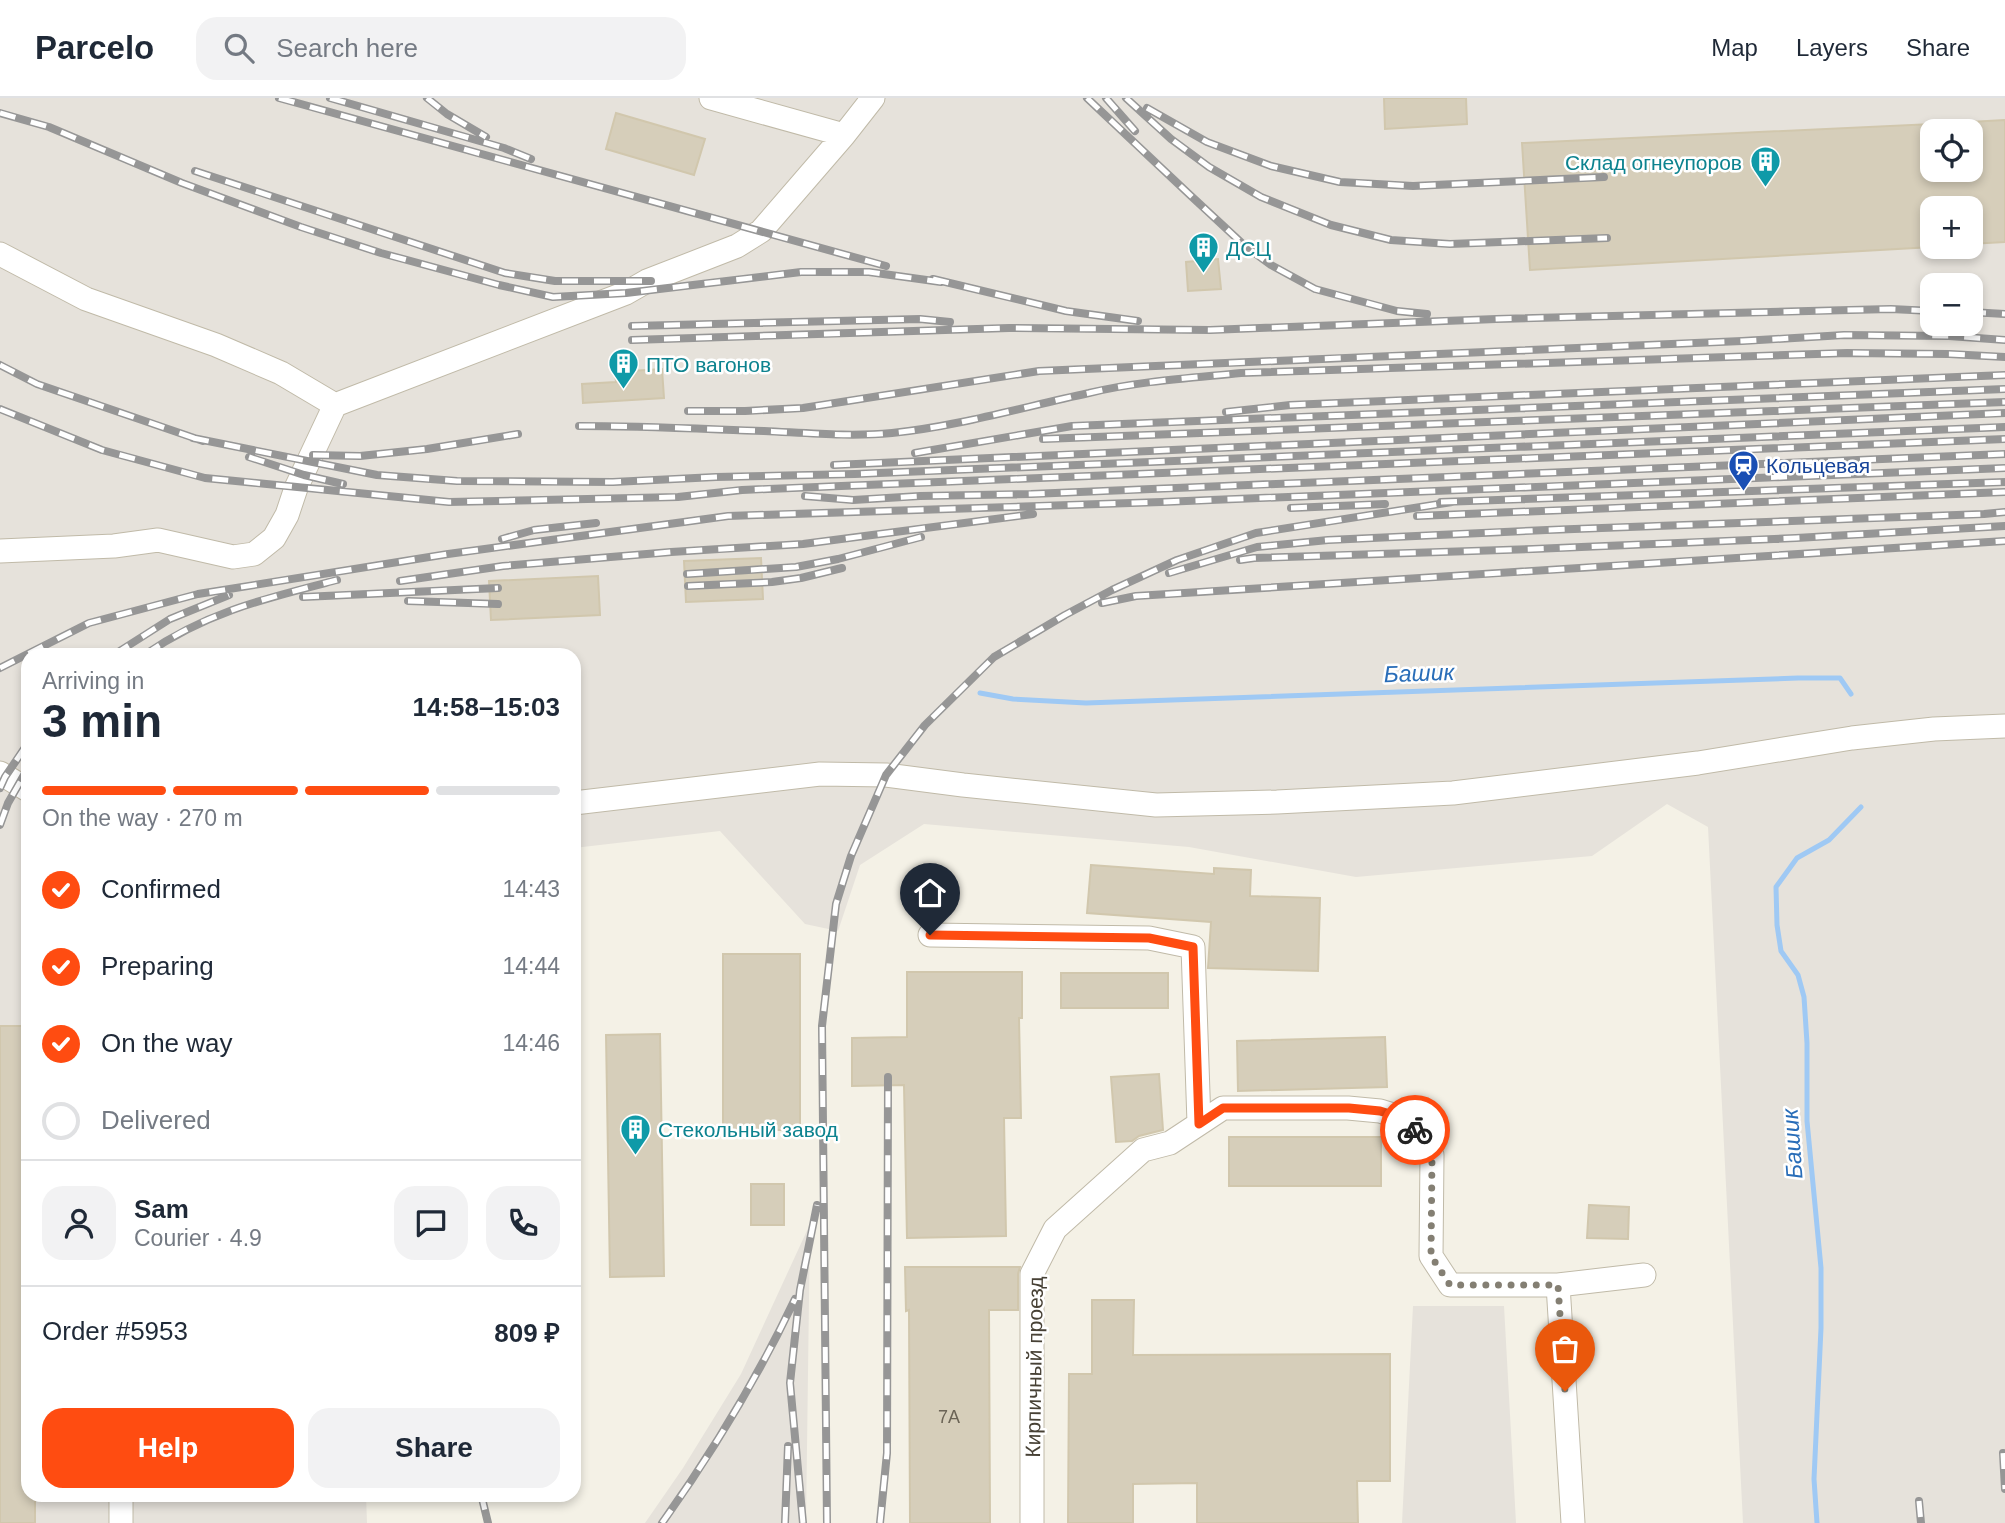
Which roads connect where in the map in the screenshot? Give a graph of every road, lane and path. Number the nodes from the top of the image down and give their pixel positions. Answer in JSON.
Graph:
{"nodes":[{"id":1,"x":711,"y":98,"type":"edge"},
{"id":2,"x":873,"y":98,"type":"edge"},
{"id":3,"x":736,"y":102,"type":"edge"},
{"id":4,"x":844,"y":135,"type":"junction"},
{"id":5,"x":0,"y":254,"type":"edge"},
{"id":6,"x":335,"y":405,"type":"junction"},
{"id":7,"x":0,"y":551,"type":"edge"},
{"id":8,"x":2005,"y":726,"type":"edge"},
{"id":9,"x":0,"y":773,"type":"edge"},
{"id":10,"x":21,"y":786,"type":"edge"},
{"id":11,"x":581,"y":802,"type":"edge"},
{"id":12,"x":930,"y":935,"type":"dead end"},
{"id":13,"x":1199,"y":1124,"type":"junction"},
{"id":14,"x":1644,"y":1275,"type":"dead end"},
{"id":15,"x":1558,"y":1285,"type":"junction"},
{"id":16,"x":121,"y":1502,"type":"edge"},
{"id":17,"x":121,"y":1523,"type":"edge"},
{"id":18,"x":1032,"y":1523,"type":"edge"},
{"id":19,"x":1573,"y":1523,"type":"edge"}],
"edges":[{"from":1,"to":3,"type":"street"},
{"from":2,"to":4,"type":"street"},
{"from":3,"to":4,"type":"street"},
{"from":4,"to":6,"type":"street"},
{"from":5,"to":6,"type":"street"},
{"from":6,"to":7,"type":"street"},
{"from":8,"to":11,"type":"street"},
{"from":9,"to":10,"type":"street"},
{"from":12,"to":13,"type":"street"},
{"from":13,"to":15,"type":"street","name":"Кирпичный проезд"},
{"from":13,"to":18,"type":"street","name":"Кирпичный проезд"},
{"from":14,"to":15,"type":"street","name":"Кирпичный проезд"},
{"from":15,"to":19,"type":"street"},
{"from":16,"to":17,"type":"street"}]}
